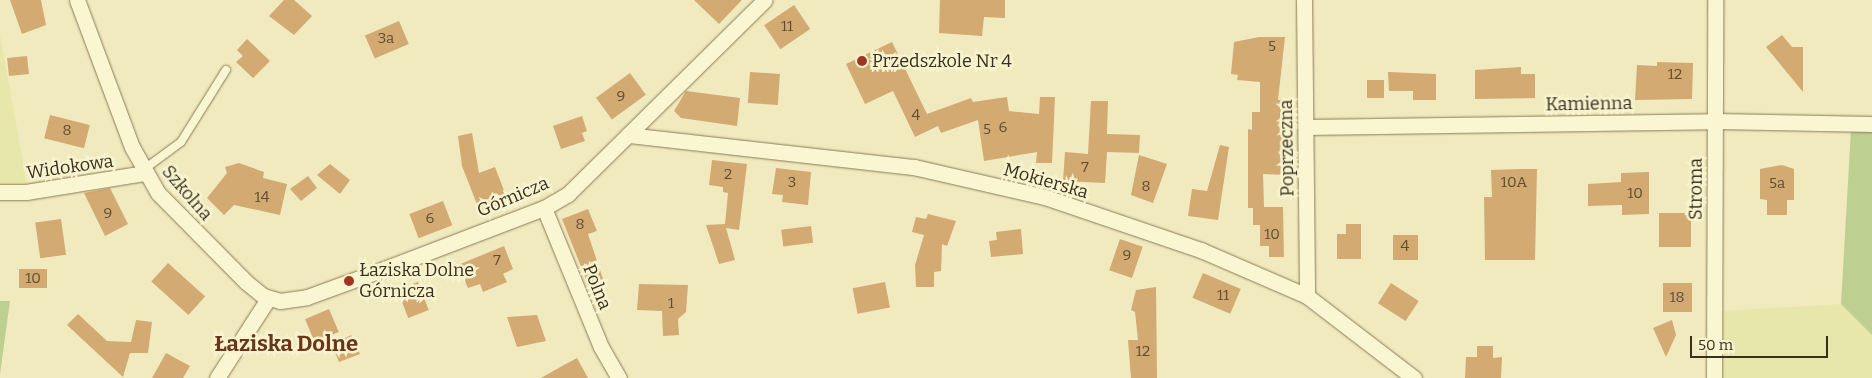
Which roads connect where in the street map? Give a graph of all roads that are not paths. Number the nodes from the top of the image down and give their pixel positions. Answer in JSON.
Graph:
{"nodes":[{"id":1,"x":77,"y":0,"type":"edge"},
{"id":2,"x":765,"y":0,"type":"edge"},
{"id":3,"x":1304,"y":0,"type":"edge"},
{"id":4,"x":1715,"y":0,"type":"edge"},
{"id":5,"x":226,"y":70,"type":"dead end"},
{"id":6,"x":1715,"y":121,"type":"junction"},
{"id":7,"x":1872,"y":124,"type":"edge"},
{"id":8,"x":1306,"y":127,"type":"junction"},
{"id":9,"x":628,"y":134,"type":"junction"},
{"id":10,"x":144,"y":171,"type":"junction"},
{"id":11,"x":0,"y":192,"type":"edge"},
{"id":12,"x":544,"y":208,"type":"junction"},
{"id":13,"x":1307,"y":296,"type":"junction"},
{"id":14,"x":268,"y":299,"type":"junction"},
{"id":15,"x":217,"y":378,"type":"edge"},
{"id":16,"x":619,"y":378,"type":"edge"},
{"id":17,"x":1414,"y":378,"type":"edge"},
{"id":18,"x":1714,"y":378,"type":"edge"}],
"edges":[{"from":1,"to":10,"type":"street","name":"Szkolna"},
{"from":2,"to":9,"type":"street","name":"Górnicza"},
{"from":3,"to":8,"type":"street","name":"Poprzeczna"},
{"from":4,"to":6,"type":"street","name":"Stroma"},
{"from":5,"to":10,"type":"lane"},
{"from":6,"to":7,"type":"street","name":"Kamienna"},
{"from":6,"to":8,"type":"street","name":"Kamienna"},
{"from":6,"to":18,"type":"street","name":"Stroma"},
{"from":8,"to":13,"type":"street","name":"Poprzeczna"},
{"from":9,"to":12,"type":"street","name":"Górnicza"},
{"from":9,"to":13,"type":"street","name":"Mokierska"},
{"from":10,"to":11,"type":"street","name":"Widokowa"},
{"from":10,"to":14,"type":"street","name":"Szkolna"},
{"from":12,"to":14,"type":"street","name":"Górnicza"},
{"from":12,"to":16,"type":"street","name":"Polna"},
{"from":13,"to":17,"type":"street","name":"Mokierska"},
{"from":14,"to":15,"type":"street"}]}
